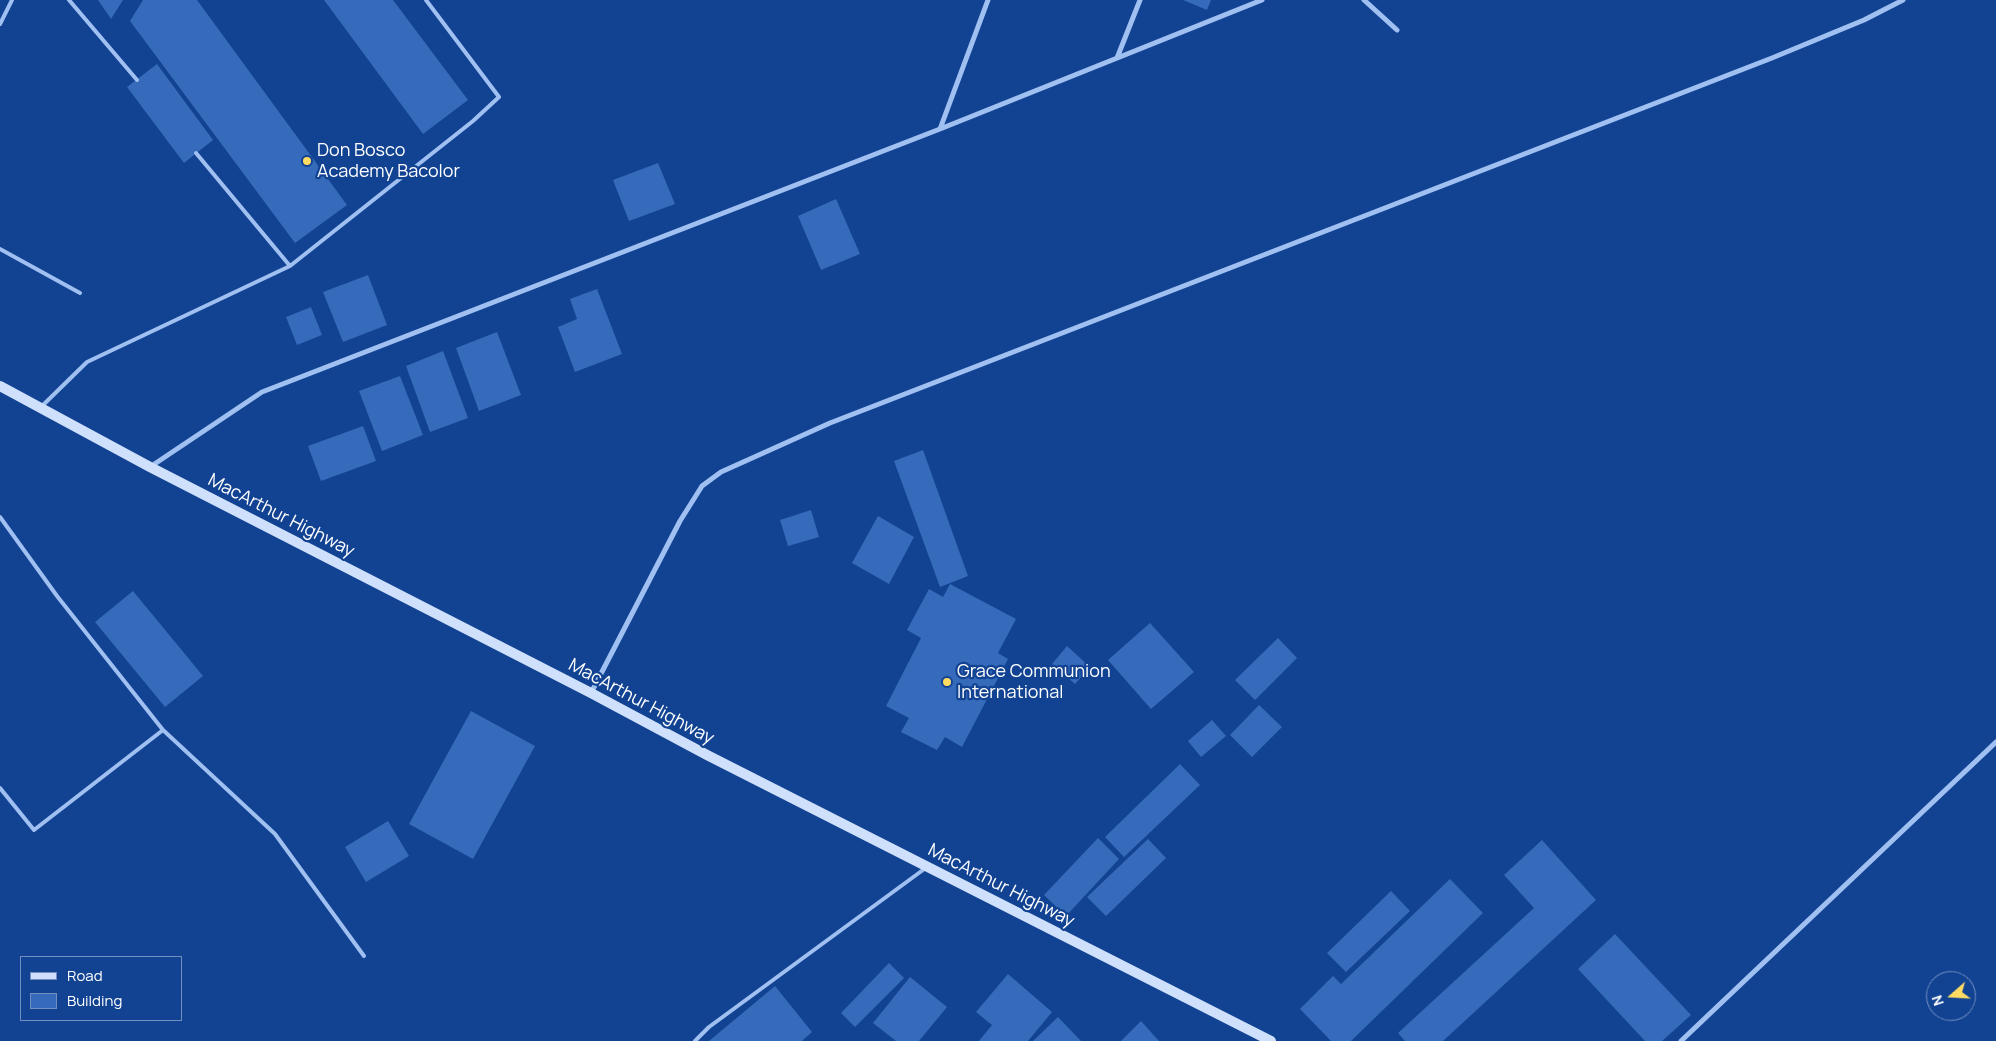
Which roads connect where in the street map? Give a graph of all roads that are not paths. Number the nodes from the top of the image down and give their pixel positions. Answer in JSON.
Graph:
{"nodes":[{"id":1,"x":12,"y":0,"type":"edge"},
{"id":2,"x":69,"y":0,"type":"edge"},
{"id":3,"x":426,"y":0,"type":"edge"},
{"id":4,"x":988,"y":0,"type":"edge"},
{"id":5,"x":1140,"y":0,"type":"edge"},
{"id":6,"x":1262,"y":0,"type":"edge"},
{"id":7,"x":1364,"y":0,"type":"edge"},
{"id":8,"x":1903,"y":0,"type":"edge"},
{"id":9,"x":0,"y":24,"type":"edge"},
{"id":10,"x":1397,"y":30,"type":"dead end"},
{"id":11,"x":1117,"y":58,"type":"junction"},
{"id":12,"x":136,"y":80,"type":"dead end"},
{"id":13,"x":940,"y":129,"type":"junction"},
{"id":14,"x":196,"y":153,"type":"dead end"},
{"id":15,"x":0,"y":249,"type":"edge"},
{"id":16,"x":290,"y":266,"type":"junction"},
{"id":17,"x":80,"y":293,"type":"dead end"},
{"id":18,"x":0,"y":386,"type":"edge"},
{"id":19,"x":41,"y":407,"type":"junction"},
{"id":20,"x":150,"y":468,"type":"junction"},
{"id":21,"x":0,"y":517,"type":"edge"},
{"id":22,"x":591,"y":693,"type":"junction"},
{"id":23,"x":163,"y":730,"type":"junction"},
{"id":24,"x":1996,"y":742,"type":"edge"},
{"id":25,"x":0,"y":788,"type":"edge"},
{"id":26,"x":927,"y":867,"type":"junction"},
{"id":27,"x":364,"y":956,"type":"dead end"},
{"id":28,"x":695,"y":1041,"type":"edge"},
{"id":29,"x":1270,"y":1041,"type":"edge"},
{"id":30,"x":1681,"y":1041,"type":"edge"}],
"edges":[{"from":1,"to":9,"type":"lane"},
{"from":2,"to":12,"type":"lane"},
{"from":3,"to":16,"type":"lane"},
{"from":4,"to":13,"type":"street"},
{"from":5,"to":11,"type":"street"},
{"from":6,"to":11,"type":"street"},
{"from":7,"to":10,"type":"street"},
{"from":8,"to":22,"type":"street"},
{"from":11,"to":13,"type":"street"},
{"from":13,"to":20,"type":"street"},
{"from":14,"to":16,"type":"lane"},
{"from":15,"to":17,"type":"lane"},
{"from":16,"to":19,"type":"lane"},
{"from":18,"to":19,"type":"main road","name":"MacArthur Highway"},
{"from":19,"to":20,"type":"main road","name":"MacArthur Highway"},
{"from":20,"to":22,"type":"main road","name":"MacArthur Highway"},
{"from":21,"to":23,"type":"lane"},
{"from":22,"to":26,"type":"main road","name":"MacArthur Highway"},
{"from":23,"to":25,"type":"lane"},
{"from":23,"to":27,"type":"lane"},
{"from":24,"to":30,"type":"street"},
{"from":26,"to":28,"type":"lane"},
{"from":26,"to":29,"type":"main road","name":"MacArthur Highway"}]}
